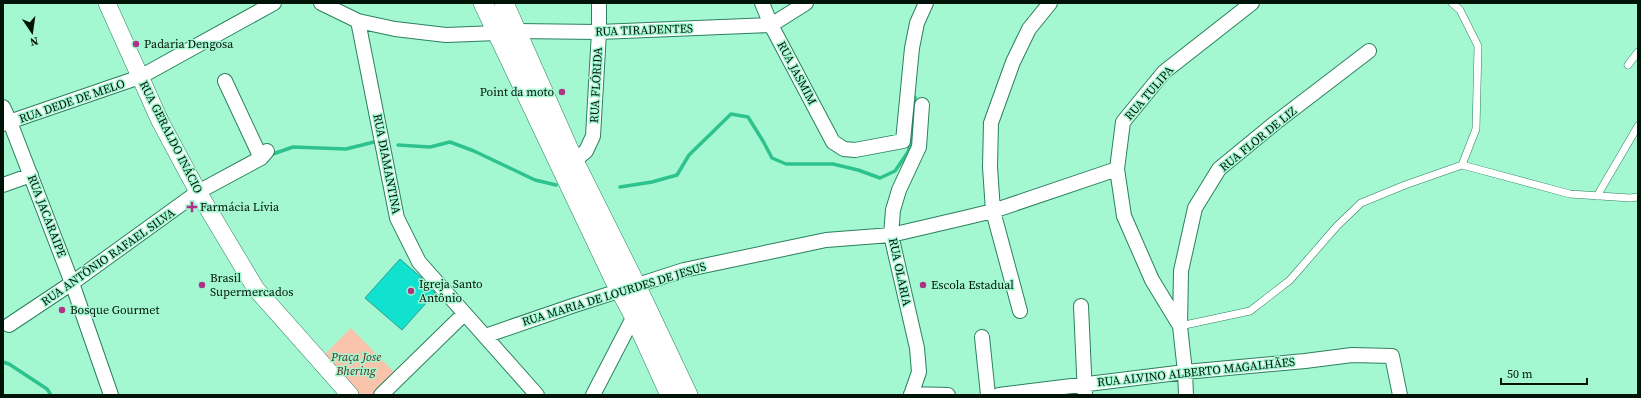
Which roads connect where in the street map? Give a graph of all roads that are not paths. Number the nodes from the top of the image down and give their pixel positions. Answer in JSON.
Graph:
{"nodes":[{"id":1,"x":107,"y":3,"type":"edge"},
{"id":2,"x":274,"y":3,"type":"edge"},
{"id":3,"x":321,"y":3,"type":"edge"},
{"id":4,"x":483,"y":3,"type":"edge"},
{"id":5,"x":504,"y":3,"type":"edge"},
{"id":6,"x":599,"y":3,"type":"edge"},
{"id":7,"x":762,"y":3,"type":"edge"},
{"id":8,"x":806,"y":3,"type":"edge"},
{"id":9,"x":926,"y":3,"type":"edge"},
{"id":10,"x":1050,"y":3,"type":"edge"},
{"id":11,"x":1252,"y":3,"type":"edge"},
{"id":12,"x":1452,"y":3,"type":"edge"},
{"id":13,"x":358,"y":21,"type":"junction"},
{"id":14,"x":771,"y":25,"type":"junction"},
{"id":15,"x":516,"y":30,"type":"junction"},
{"id":16,"x":599,"y":32,"type":"junction"},
{"id":17,"x":497,"y":33,"type":"junction"},
{"id":18,"x":1369,"y":51,"type":"dead end"},
{"id":19,"x":1638,"y":52,"type":"edge"},
{"id":20,"x":1628,"y":65,"type":"dead end"},
{"id":21,"x":140,"y":77,"type":"junction"},
{"id":22,"x":226,"y":81,"type":"dead end"},
{"id":23,"x":922,"y":105,"type":"dead end"},
{"id":24,"x":3,"y":107,"type":"edge"},
{"id":25,"x":7,"y":123,"type":"edge"},
{"id":26,"x":1638,"y":126,"type":"edge"},
{"id":27,"x":574,"y":161,"type":"junction"},
{"id":28,"x":1462,"y":165,"type":"junction"},
{"id":29,"x":1117,"y":168,"type":"junction"},
{"id":30,"x":31,"y":175,"type":"junction"},
{"id":31,"x":3,"y":185,"type":"edge"},
{"id":32,"x":198,"y":192,"type":"junction"},
{"id":33,"x":1597,"y":196,"type":"junction"},
{"id":34,"x":1638,"y":197,"type":"edge"},
{"id":35,"x":993,"y":211,"type":"junction"},
{"id":36,"x":891,"y":235,"type":"junction"},
{"id":37,"x":72,"y":283,"type":"junction"},
{"id":38,"x":628,"y":288,"type":"junction"},
{"id":39,"x":1082,"y":306,"type":"dead end"},
{"id":40,"x":1020,"y":311,"type":"dead end"},
{"id":41,"x":464,"y":314,"type":"junction"},
{"id":42,"x":634,"y":316,"type":"junction"},
{"id":43,"x":9,"y":325,"type":"dead end"},
{"id":44,"x":1180,"y":326,"type":"junction"},
{"id":45,"x":485,"y":336,"type":"junction"},
{"id":46,"x":982,"y":338,"type":"dead end"},
{"id":47,"x":1185,"y":372,"type":"junction"},
{"id":48,"x":1085,"y":390,"type":"edge"},
{"id":49,"x":911,"y":394,"type":"edge"},
{"id":50,"x":111,"y":395,"type":"edge"},
{"id":51,"x":350,"y":395,"type":"edge"},
{"id":52,"x":381,"y":395,"type":"edge"},
{"id":53,"x":537,"y":395,"type":"edge"},
{"id":54,"x":593,"y":395,"type":"edge"},
{"id":55,"x":670,"y":395,"type":"edge"},
{"id":56,"x":688,"y":395,"type":"edge"},
{"id":57,"x":948,"y":395,"type":"edge"},
{"id":58,"x":988,"y":395,"type":"edge"},
{"id":59,"x":999,"y":395,"type":"edge"},
{"id":60,"x":1186,"y":395,"type":"edge"},
{"id":61,"x":1400,"y":395,"type":"edge"}],
"edges":[{"from":1,"to":21,"type":"street","name":"RUA GERALDO INÁCIO"},
{"from":2,"to":21,"type":"street","name":"RUA DEDE DE MELO"},
{"from":3,"to":13,"type":"street"},
{"from":4,"to":17,"type":"main road"},
{"from":5,"to":15,"type":"main road"},
{"from":6,"to":16,"type":"street","name":"RUA FLÓRIDA"},
{"from":7,"to":14,"type":"street","name":"RUA JASMIM"},
{"from":8,"to":14,"type":"street"},
{"from":9,"to":14,"type":"street","name":"RUA JASMIM"},
{"from":10,"to":35,"type":"street"},
{"from":11,"to":29,"type":"street","name":"RUA TULIPA"},
{"from":12,"to":28,"type":"lane"},
{"from":13,"to":17,"type":"street"},
{"from":13,"to":41,"type":"street","name":"RUA DIAMANTINA"},
{"from":14,"to":16,"type":"street","name":"RUA TIRADENTES"},
{"from":15,"to":16,"type":"street","name":"RUA TIRADENTES"},
{"from":15,"to":27,"type":"main road"},
{"from":16,"to":27,"type":"street","name":"RUA FLÓRIDA"},
{"from":17,"to":38,"type":"main road"},
{"from":18,"to":44,"type":"street","name":"RUA FLOR DE LIZ"},
{"from":19,"to":20,"type":"lane"},
{"from":21,"to":25,"type":"street","name":"RUA DEDE DE MELO"},
{"from":21,"to":32,"type":"street","name":"RUA GERALDO INÁCIO"},
{"from":22,"to":32,"type":"street","name":"RUA ANTÔNIO RAFAEL SILVA"},
{"from":23,"to":36,"type":"street","name":"RUA OLARIA"},
{"from":24,"to":25,"type":"street","name":"RUA JACARAIPE"},
{"from":25,"to":30,"type":"street","name":"RUA JACARAIPE"},
{"from":26,"to":33,"type":"lane"},
{"from":27,"to":38,"type":"main road"},
{"from":28,"to":33,"type":"lane"},
{"from":28,"to":44,"type":"lane"},
{"from":29,"to":35,"type":"street","name":"RUA MARIA DE LOURDES DE JESUS"},
{"from":29,"to":44,"type":"street","name":"RUA TULIPA"},
{"from":30,"to":31,"type":"street"},
{"from":30,"to":37,"type":"street","name":"RUA JACARAIPE"},
{"from":32,"to":37,"type":"street","name":"RUA ANTÔNIO RAFAEL SILVA"},
{"from":32,"to":51,"type":"street","name":"RUA GERALDO INÁCIO"},
{"from":33,"to":34,"type":"lane"},
{"from":35,"to":36,"type":"street","name":"RUA MARIA DE LOURDES DE JESUS"},
{"from":35,"to":40,"type":"street"},
{"from":36,"to":38,"type":"street","name":"RUA MARIA DE LOURDES DE JESUS"},
{"from":36,"to":49,"type":"street","name":"RUA OLARIA"},
{"from":37,"to":43,"type":"street","name":"RUA ANTÔNIO RAFAEL SILVA"},
{"from":37,"to":50,"type":"street","name":"RUA JACARAIPE"},
{"from":38,"to":42,"type":"main road"},
{"from":38,"to":45,"type":"street","name":"RUA MARIA DE LOURDES DE JESUS"},
{"from":38,"to":56,"type":"main road"},
{"from":39,"to":48,"type":"street"},
{"from":41,"to":45,"type":"street","name":"RUA DIAMANTINA"},
{"from":41,"to":52,"type":"street"},
{"from":42,"to":54,"type":"street"},
{"from":42,"to":55,"type":"main road"},
{"from":44,"to":47,"type":"street","name":"RUA FLOR DE LIZ"},
{"from":45,"to":53,"type":"street","name":"RUA DIAMANTINA"},
{"from":46,"to":58,"type":"street"},
{"from":47,"to":48,"type":"street","name":"RUA ALVINO ALBERTO MAGALHÃES"},
{"from":47,"to":60,"type":"street","name":"RUA FLOR DE LIZ"},
{"from":47,"to":61,"type":"street","name":"RUA ALVINO ALBERTO MAGALHÃES"},
{"from":48,"to":59,"type":"street","name":"RUA ALVINO ALBERTO MAGALHÃES"},
{"from":49,"to":57,"type":"street"}]}
